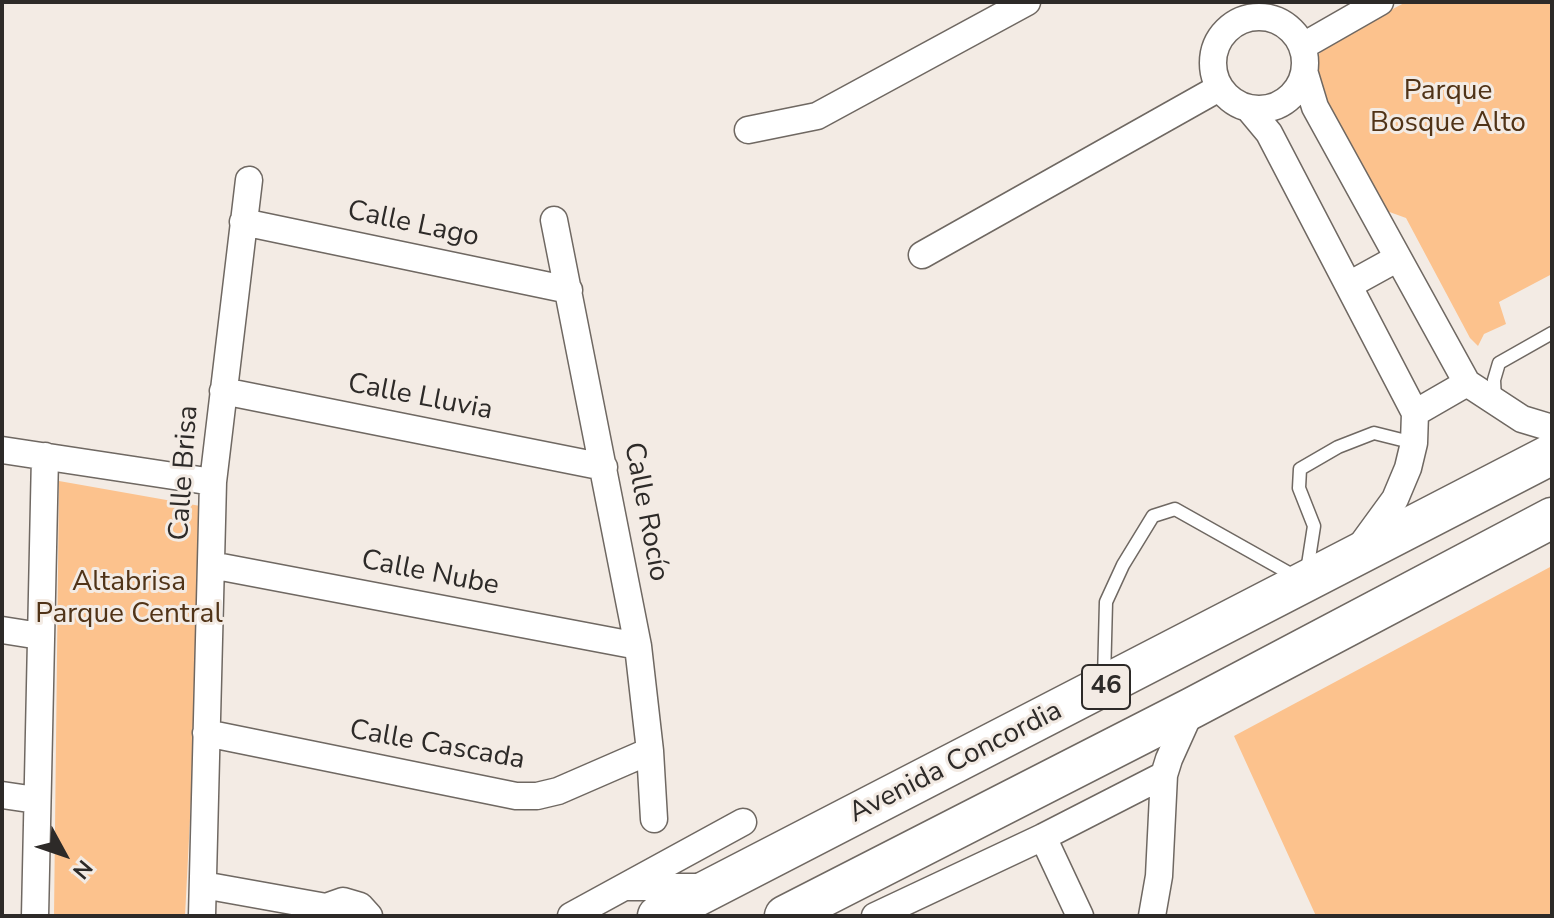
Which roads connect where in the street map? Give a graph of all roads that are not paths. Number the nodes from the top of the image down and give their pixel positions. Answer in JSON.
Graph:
{"nodes":[{"id":1,"x":1027,"y":2,"type":"edge"},
{"id":2,"x":1380,"y":2,"type":"edge"},
{"id":3,"x":1228,"y":13,"type":"edge"},
{"id":4,"x":1303,"y":46,"type":"junction"},
{"id":5,"x":1305,"y":74,"type":"junction"},
{"id":6,"x":1219,"y":88,"type":"junction"},
{"id":7,"x":1249,"y":109,"type":"junction"},
{"id":8,"x":748,"y":130,"type":"dead end"},
{"id":9,"x":249,"y":180,"type":"dead end"},
{"id":10,"x":554,"y":220,"type":"dead end"},
{"id":11,"x":243,"y":222,"type":"junction"},
{"id":12,"x":922,"y":255,"type":"dead end"},
{"id":13,"x":1398,"y":258,"type":"junction"},
{"id":14,"x":1349,"y":285,"type":"junction"},
{"id":15,"x":569,"y":290,"type":"junction"},
{"id":16,"x":1552,"y":333,"type":"edge"},
{"id":17,"x":1467,"y":383,"type":"junction"},
{"id":18,"x":223,"y":391,"type":"junction"},
{"id":19,"x":1495,"y":404,"type":"junction"},
{"id":20,"x":1415,"y":413,"type":"junction"},
{"id":21,"x":1552,"y":428,"type":"edge"},
{"id":22,"x":1414,"y":443,"type":"junction"},
{"id":23,"x":2,"y":450,"type":"edge"},
{"id":24,"x":1552,"y":454,"type":"edge"},
{"id":25,"x":45,"y":456,"type":"junction"},
{"id":26,"x":604,"y":467,"type":"junction"},
{"id":27,"x":213,"y":482,"type":"junction"},
{"id":28,"x":1552,"y":518,"type":"edge"},
{"id":29,"x":1351,"y":559,"type":"junction"},
{"id":30,"x":211,"y":565,"type":"junction"},
{"id":31,"x":1306,"y":582,"type":"junction"},
{"id":32,"x":2,"y":630,"type":"edge"},
{"id":33,"x":40,"y":636,"type":"junction"},
{"id":34,"x":638,"y":646,"type":"junction"},
{"id":35,"x":1104,"y":688,"type":"junction"},
{"id":36,"x":1192,"y":708,"type":"junction"},
{"id":37,"x":206,"y":733,"type":"junction"},
{"id":38,"x":650,"y":751,"type":"junction"},
{"id":39,"x":1164,"y":775,"type":"junction"},
{"id":40,"x":2,"y":795,"type":"edge"},
{"id":41,"x":36,"y":800,"type":"junction"},
{"id":42,"x":654,"y":819,"type":"dead end"},
{"id":43,"x":743,"y":822,"type":"dead end"},
{"id":44,"x":1043,"y":837,"type":"junction"},
{"id":45,"x":203,"y":885,"type":"junction"},
{"id":46,"x":622,"y":887,"type":"junction"},
{"id":47,"x":712,"y":887,"type":"junction"},
{"id":48,"x":322,"y":911,"type":"edge"},
{"id":49,"x":369,"y":915,"type":"edge"},
{"id":50,"x":35,"y":916,"type":"edge"},
{"id":51,"x":202,"y":916,"type":"edge"},
{"id":52,"x":571,"y":916,"type":"edge"},
{"id":53,"x":658,"y":916,"type":"edge"},
{"id":54,"x":785,"y":916,"type":"edge"},
{"id":55,"x":875,"y":916,"type":"edge"},
{"id":56,"x":1080,"y":916,"type":"edge"},
{"id":57,"x":1152,"y":916,"type":"edge"}],
"edges":[{"from":1,"to":8,"type":"street"},
{"from":2,"to":4,"type":"street"},
{"from":3,"to":4,"type":"street"},
{"from":3,"to":6,"type":"street"},
{"from":4,"to":5,"type":"street"},
{"from":5,"to":7,"type":"street"},
{"from":5,"to":13,"type":"street"},
{"from":6,"to":7,"type":"street"},
{"from":6,"to":12,"type":"street"},
{"from":7,"to":14,"type":"street"},
{"from":9,"to":11,"type":"street","name":"Calle Brisa"},
{"from":10,"to":15,"type":"street","name":"Calle Rocío"},
{"from":11,"to":15,"type":"street","name":"Calle Lago"},
{"from":11,"to":18,"type":"street","name":"Calle Brisa"},
{"from":13,"to":14,"type":"street"},
{"from":13,"to":17,"type":"street"},
{"from":14,"to":20,"type":"street"},
{"from":15,"to":26,"type":"street","name":"Calle Rocío"},
{"from":16,"to":19,"type":"lane"},
{"from":17,"to":19,"type":"street"},
{"from":17,"to":20,"type":"street"},
{"from":18,"to":26,"type":"street","name":"Calle Lluvia"},
{"from":18,"to":27,"type":"street","name":"Calle Brisa"},
{"from":19,"to":21,"type":"street"},
{"from":20,"to":22,"type":"street"},
{"from":22,"to":29,"type":"street"},
{"from":22,"to":31,"type":"lane"},
{"from":23,"to":25,"type":"street"},
{"from":24,"to":29,"type":"main road","name":"Avenida Concordia","number":"46"},
{"from":25,"to":27,"type":"street"},
{"from":25,"to":33,"type":"street"},
{"from":26,"to":34,"type":"street","name":"Calle Rocío"},
{"from":27,"to":30,"type":"street","name":"Calle Brisa"},
{"from":28,"to":36,"type":"main road","name":"Avenida Concordia","number":"46"},
{"from":29,"to":31,"type":"main road","name":"Avenida Concordia","number":"46"},
{"from":30,"to":34,"type":"street","name":"Calle Nube"},
{"from":30,"to":37,"type":"street","name":"Calle Brisa"},
{"from":31,"to":35,"type":"main road","name":"Avenida Concordia","number":"46"},
{"from":31,"to":35,"type":"lane"},
{"from":32,"to":33,"type":"street"},
{"from":33,"to":41,"type":"street"},
{"from":34,"to":38,"type":"street","name":"Calle Rocío"},
{"from":35,"to":47,"type":"main road","name":"Avenida Concordia","number":"46"},
{"from":36,"to":39,"type":"street"},
{"from":36,"to":54,"type":"main road","name":"Avenida Concordia","number":"46"},
{"from":37,"to":38,"type":"street","name":"Calle Cascada"},
{"from":37,"to":45,"type":"street","name":"Calle Brisa"},
{"from":38,"to":42,"type":"street","name":"Calle Rocío"},
{"from":39,"to":44,"type":"street"},
{"from":39,"to":57,"type":"street"},
{"from":40,"to":41,"type":"street"},
{"from":41,"to":50,"type":"street"},
{"from":43,"to":46,"type":"street"},
{"from":44,"to":55,"type":"street"},
{"from":44,"to":56,"type":"street"},
{"from":45,"to":48,"type":"street"},
{"from":45,"to":51,"type":"street","name":"Calle Brisa"},
{"from":46,"to":47,"type":"street"},
{"from":46,"to":52,"type":"street"},
{"from":47,"to":53,"type":"main road","name":"Avenida Concordia","number":"46"},
{"from":48,"to":49,"type":"street"}]}
